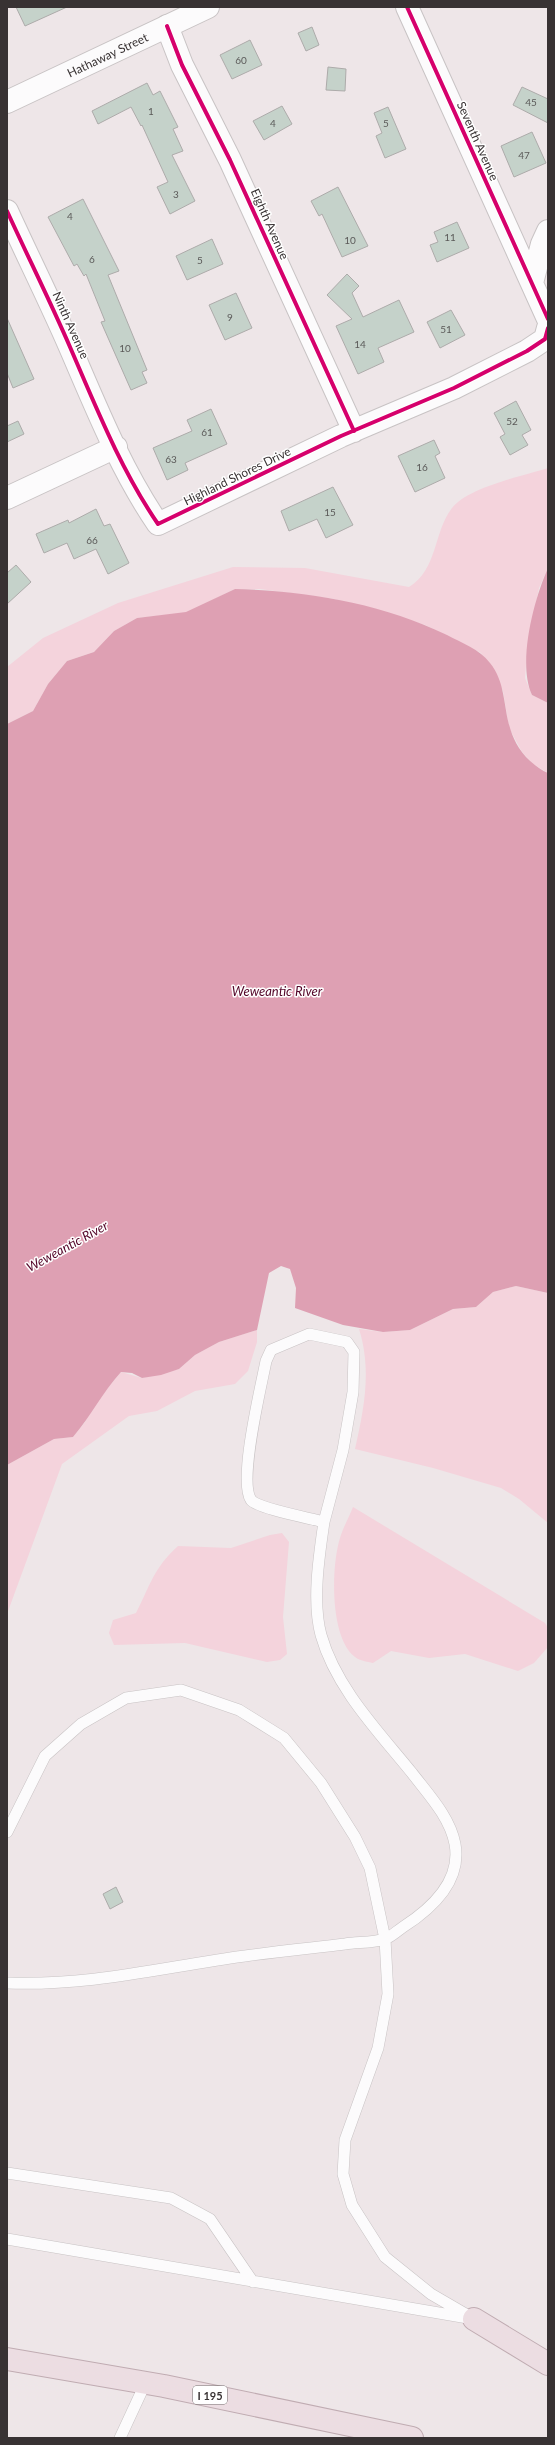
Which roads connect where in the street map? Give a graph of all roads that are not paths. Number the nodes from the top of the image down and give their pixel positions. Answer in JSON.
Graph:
{"nodes":[{"id":1,"x":208,"y":7,"type":"edge"},
{"id":2,"x":407,"y":7,"type":"edge"},
{"id":3,"x":167,"y":26,"type":"junction"},
{"id":4,"x":7,"y":102,"type":"edge"},
{"id":5,"x":7,"y":211,"type":"edge"},
{"id":6,"x":548,"y":231,"type":"edge"},
{"id":7,"x":532,"y":283,"type":"junction"},
{"id":8,"x":548,"y":319,"type":"edge"},
{"id":9,"x":548,"y":328,"type":"edge"},
{"id":10,"x":354,"y":431,"type":"junction"},
{"id":11,"x":116,"y":447,"type":"junction"},
{"id":12,"x":7,"y":498,"type":"edge"},
{"id":13,"x":324,"y":1522,"type":"junction"},
{"id":14,"x":7,"y":1832,"type":"edge"},
{"id":15,"x":385,"y":1939,"type":"junction"},
{"id":16,"x":7,"y":1983,"type":"edge"},
{"id":17,"x":7,"y":2173,"type":"edge"},
{"id":18,"x":7,"y":2239,"type":"edge"},
{"id":19,"x":253,"y":2282,"type":"junction"},
{"id":20,"x":474,"y":2319,"type":"junction"},
{"id":21,"x":7,"y":2359,"type":"edge"},
{"id":22,"x":548,"y":2364,"type":"edge"},
{"id":23,"x":146,"y":2382,"type":"junction"},
{"id":24,"x":120,"y":2438,"type":"edge"},
{"id":25,"x":412,"y":2438,"type":"edge"}],
"edges":[{"from":1,"to":3,"type":"street","name":"Hathaway Street"},
{"from":2,"to":7,"type":"street","name":"Seventh Avenue"},
{"from":3,"to":4,"type":"street","name":"Hathaway Street"},
{"from":3,"to":10,"type":"street","name":"Eighth Avenue"},
{"from":5,"to":11,"type":"street","name":"Ninth Avenue"},
{"from":6,"to":7,"type":"street"},
{"from":7,"to":8,"type":"street"},
{"from":9,"to":10,"type":"street","name":"Highland Shores Drive"},
{"from":10,"to":11,"type":"street","name":"Highland Shores Drive"},
{"from":11,"to":12,"type":"street"},
{"from":13,"to":13,"type":"lane"},
{"from":13,"to":15,"type":"lane"},
{"from":14,"to":15,"type":"lane"},
{"from":15,"to":16,"type":"lane"},
{"from":15,"to":20,"type":"lane"},
{"from":17,"to":19,"type":"lane"},
{"from":18,"to":19,"type":"lane"},
{"from":19,"to":20,"type":"lane"},
{"from":20,"to":22,"type":"highway"},
{"from":21,"to":23,"type":"highway","number":"I 195"},
{"from":23,"to":24,"type":"lane"},
{"from":23,"to":25,"type":"highway","number":"I 195"}]}
